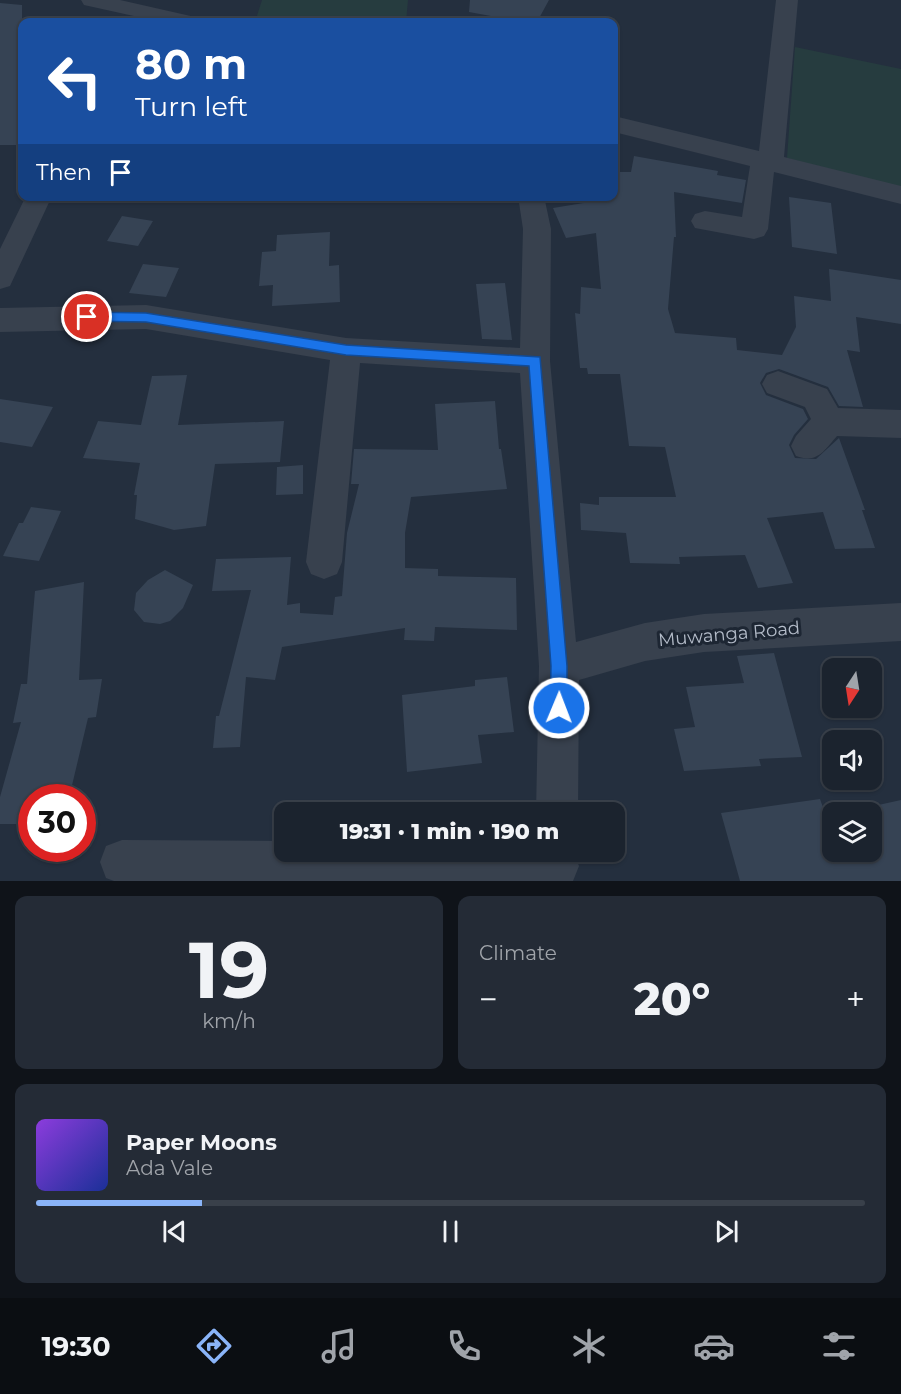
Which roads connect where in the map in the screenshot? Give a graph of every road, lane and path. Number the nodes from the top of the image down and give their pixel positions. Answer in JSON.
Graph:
{"nodes":[{"id":1,"x":92,"y":0,"type":"edge"},
{"id":2,"x":788,"y":0,"type":"edge"},
{"id":3,"x":166,"y":18,"type":"edge"},
{"id":4,"x":618,"y":125,"type":"edge"},
{"id":5,"x":767,"y":162,"type":"junction"},
{"id":6,"x":901,"y":195,"type":"edge"},
{"id":7,"x":37,"y":201,"type":"edge"},
{"id":8,"x":532,"y":201,"type":"edge"},
{"id":9,"x":705,"y":221,"type":"dead end"},
{"id":10,"x":0,"y":278,"type":"edge"},
{"id":11,"x":0,"y":320,"type":"edge"},
{"id":12,"x":346,"y":350,"type":"junction"},
{"id":13,"x":535,"y":361,"type":"junction"},
{"id":14,"x":778,"y":384,"type":"dead end"},
{"id":15,"x":829,"y":422,"type":"junction"},
{"id":16,"x":901,"y":424,"type":"edge"},
{"id":17,"x":808,"y":446,"type":"dead end"},
{"id":18,"x":324,"y":562,"type":"dead end"},
{"id":19,"x":901,"y":622,"type":"edge"},
{"id":20,"x":559,"y":666,"type":"junction"},
{"id":21,"x":557,"y":802,"type":"edge"},
{"id":22,"x":122,"y":862,"type":"dead end"},
{"id":23,"x":558,"y":866,"type":"edge"}],
"edges":[{"from":1,"to":3,"type":"street"},
{"from":2,"to":5,"type":"street"},
{"from":4,"to":5,"type":"street"},
{"from":5,"to":6,"type":"street"},
{"from":5,"to":9,"type":"street"},
{"from":7,"to":10,"type":"street"},
{"from":8,"to":13,"type":"street"},
{"from":11,"to":12,"type":"street"},
{"from":12,"to":13,"type":"street"},
{"from":12,"to":18,"type":"street"},
{"from":13,"to":20,"type":"street"},
{"from":14,"to":15,"type":"street"},
{"from":15,"to":16,"type":"street"},
{"from":15,"to":17,"type":"street"},
{"from":19,"to":20,"type":"street","name":"Muwanga Road"},
{"from":20,"to":21,"type":"street"},
{"from":22,"to":23,"type":"street"}]}
